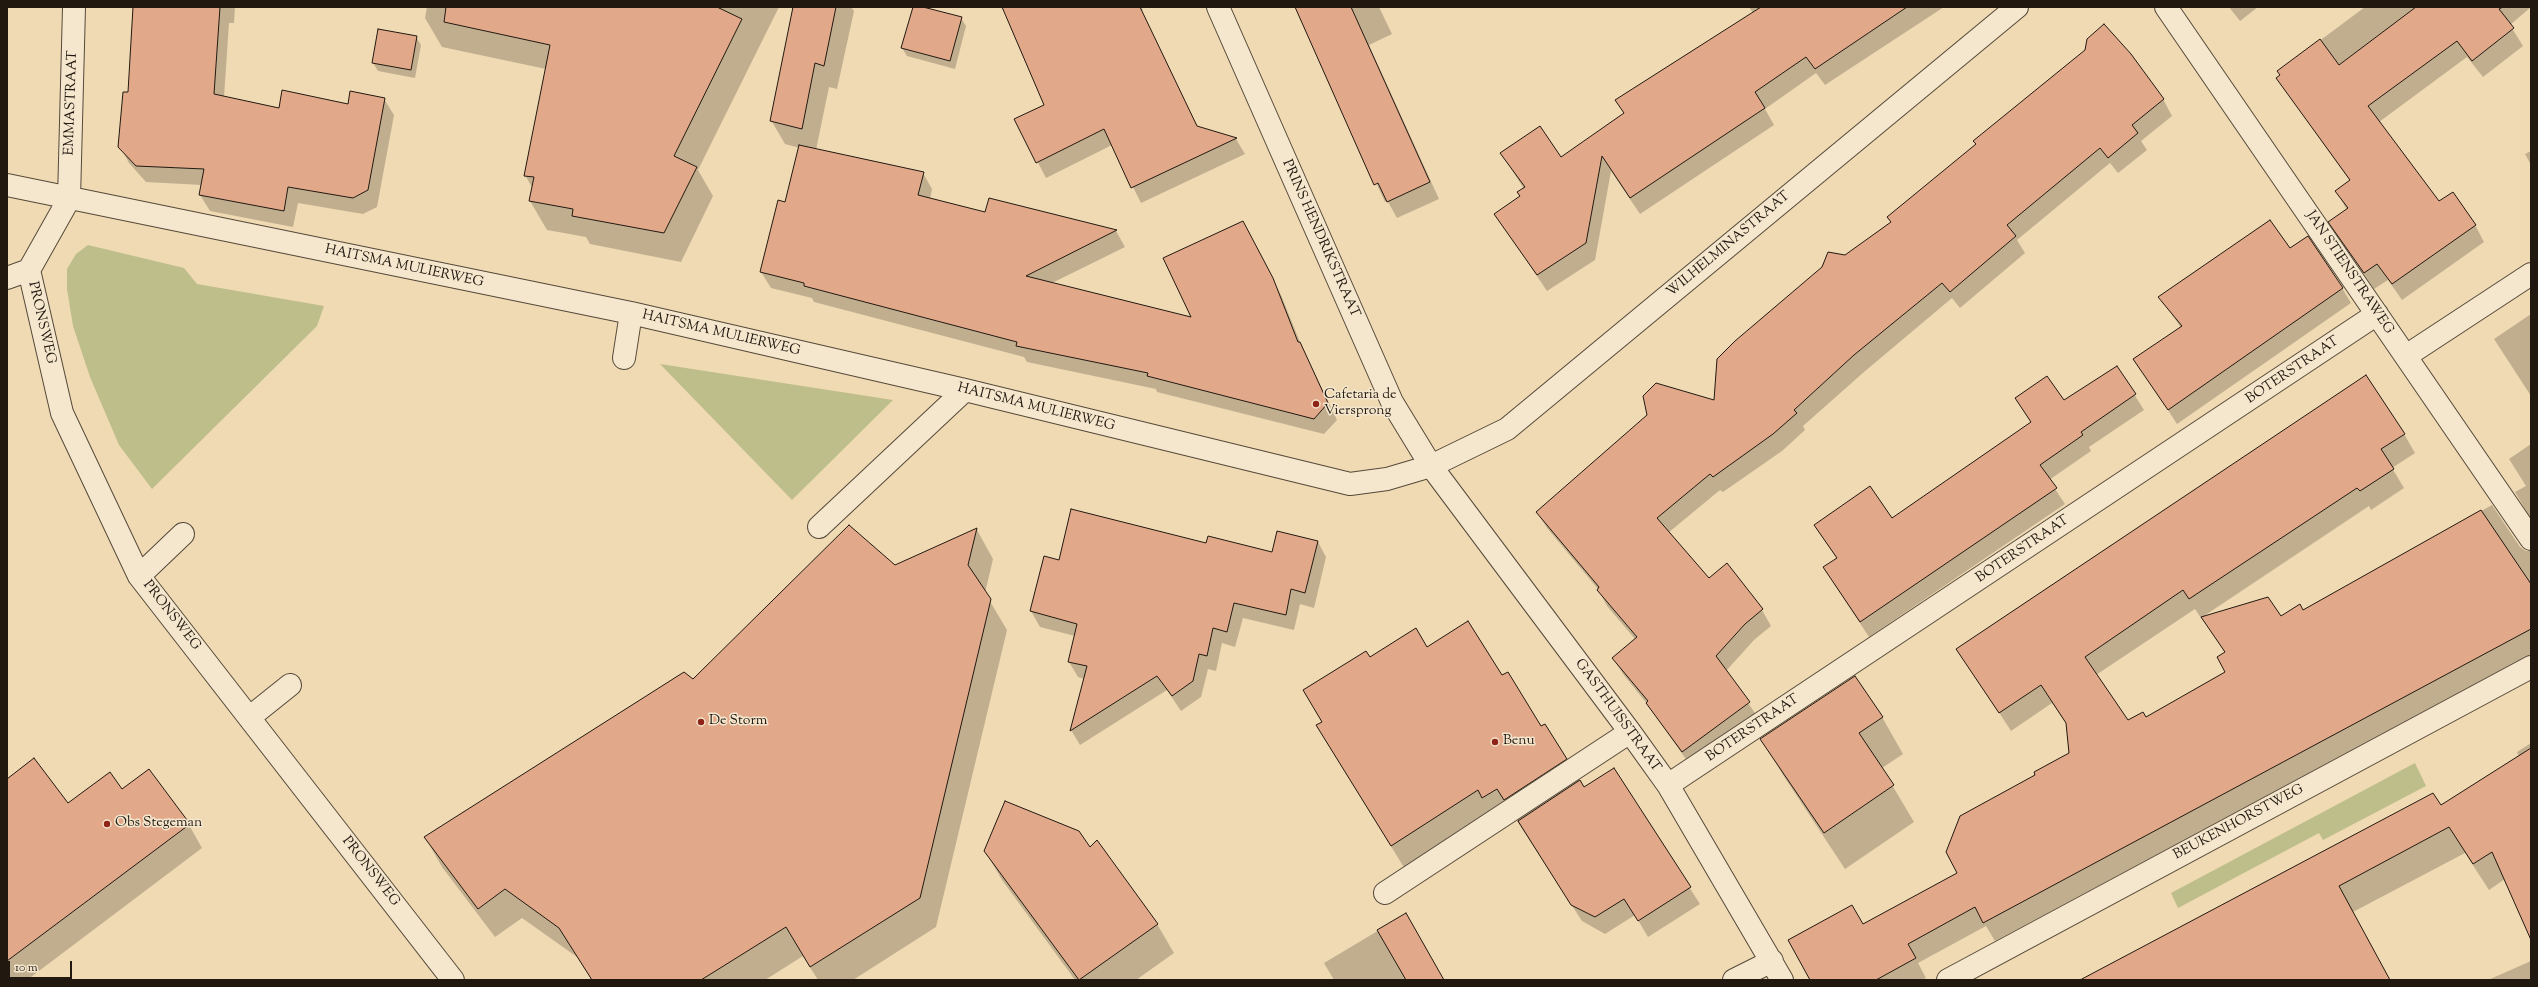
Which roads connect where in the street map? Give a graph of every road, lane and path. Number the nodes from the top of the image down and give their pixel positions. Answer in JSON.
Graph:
{"nodes":[{"id":1,"x":74,"y":7,"type":"edge"},
{"id":2,"x":1218,"y":7,"type":"edge"},
{"id":3,"x":2017,"y":7,"type":"edge"},
{"id":4,"x":2166,"y":7,"type":"edge"},
{"id":5,"x":7,"y":185,"type":"edge"},
{"id":6,"x":69,"y":199,"type":"junction"},
{"id":7,"x":29,"y":270,"type":"junction"},
{"id":8,"x":2531,"y":274,"type":"edge"},
{"id":9,"x":7,"y":278,"type":"edge"},
{"id":10,"x":631,"y":313,"type":"junction"},
{"id":11,"x":2377,"y":314,"type":"junction"},
{"id":12,"x":2406,"y":356,"type":"junction"},
{"id":13,"x":624,"y":358,"type":"dead end"},
{"id":14,"x":965,"y":390,"type":"junction"},
{"id":15,"x":1430,"y":466,"type":"junction"},
{"id":16,"x":819,"y":527,"type":"dead end"},
{"id":17,"x":184,"y":534,"type":"dead end"},
{"id":18,"x":2531,"y":539,"type":"edge"},
{"id":19,"x":139,"y":576,"type":"junction"},
{"id":20,"x":2531,"y":667,"type":"edge"},
{"id":21,"x":290,"y":685,"type":"dead end"},
{"id":22,"x":250,"y":717,"type":"junction"},
{"id":23,"x":1630,"y":732,"type":"junction"},
{"id":24,"x":1668,"y":785,"type":"junction"},
{"id":25,"x":1385,"y":893,"type":"dead end"},
{"id":26,"x":1772,"y":961,"type":"junction"},
{"id":27,"x":453,"y":980,"type":"edge"},
{"id":28,"x":1734,"y":980,"type":"edge"},
{"id":29,"x":1782,"y":980,"type":"edge"},
{"id":30,"x":1948,"y":980,"type":"edge"}],
"edges":[{"from":1,"to":6,"type":"street","name":"EMMASTRAAT"},
{"from":2,"to":15,"type":"street","name":"PRINS HENDRIKSTRAAT"},
{"from":3,"to":15,"type":"street","name":"WILHELMINASTRAAT"},
{"from":4,"to":11,"type":"street","name":"JAN STIENSTRAWEG"},
{"from":5,"to":6,"type":"street","name":"HAITSMA MULIERWEG"},
{"from":6,"to":7,"type":"street","name":"PRONSWEG"},
{"from":6,"to":10,"type":"street","name":"HAITSMA MULIERWEG"},
{"from":7,"to":9,"type":"street"},
{"from":7,"to":19,"type":"street","name":"PRONSWEG"},
{"from":8,"to":12,"type":"street"},
{"from":10,"to":13,"type":"street"},
{"from":10,"to":14,"type":"street","name":"HAITSMA MULIERWEG"},
{"from":11,"to":12,"type":"street","name":"JAN STIENSTRAWEG"},
{"from":11,"to":24,"type":"street","name":"BOTERSTRAAT"},
{"from":12,"to":18,"type":"street","name":"JAN STIENSTRAWEG"},
{"from":14,"to":15,"type":"street","name":"HAITSMA MULIERWEG"},
{"from":14,"to":16,"type":"street"},
{"from":15,"to":23,"type":"street","name":"GASTHUISSTRAAT"},
{"from":17,"to":19,"type":"street"},
{"from":19,"to":22,"type":"street","name":"PRONSWEG"},
{"from":20,"to":30,"type":"street","name":"BEUKENHORSTWEG"},
{"from":21,"to":22,"type":"street"},
{"from":22,"to":27,"type":"street","name":"PRONSWEG"},
{"from":23,"to":24,"type":"street","name":"GASTHUISSTRAAT"},
{"from":23,"to":25,"type":"street"},
{"from":24,"to":26,"type":"street","name":"GASTHUISSTRAAT"},
{"from":26,"to":28,"type":"street"},
{"from":26,"to":29,"type":"street","name":"GASTHUISSTRAAT"}]}
